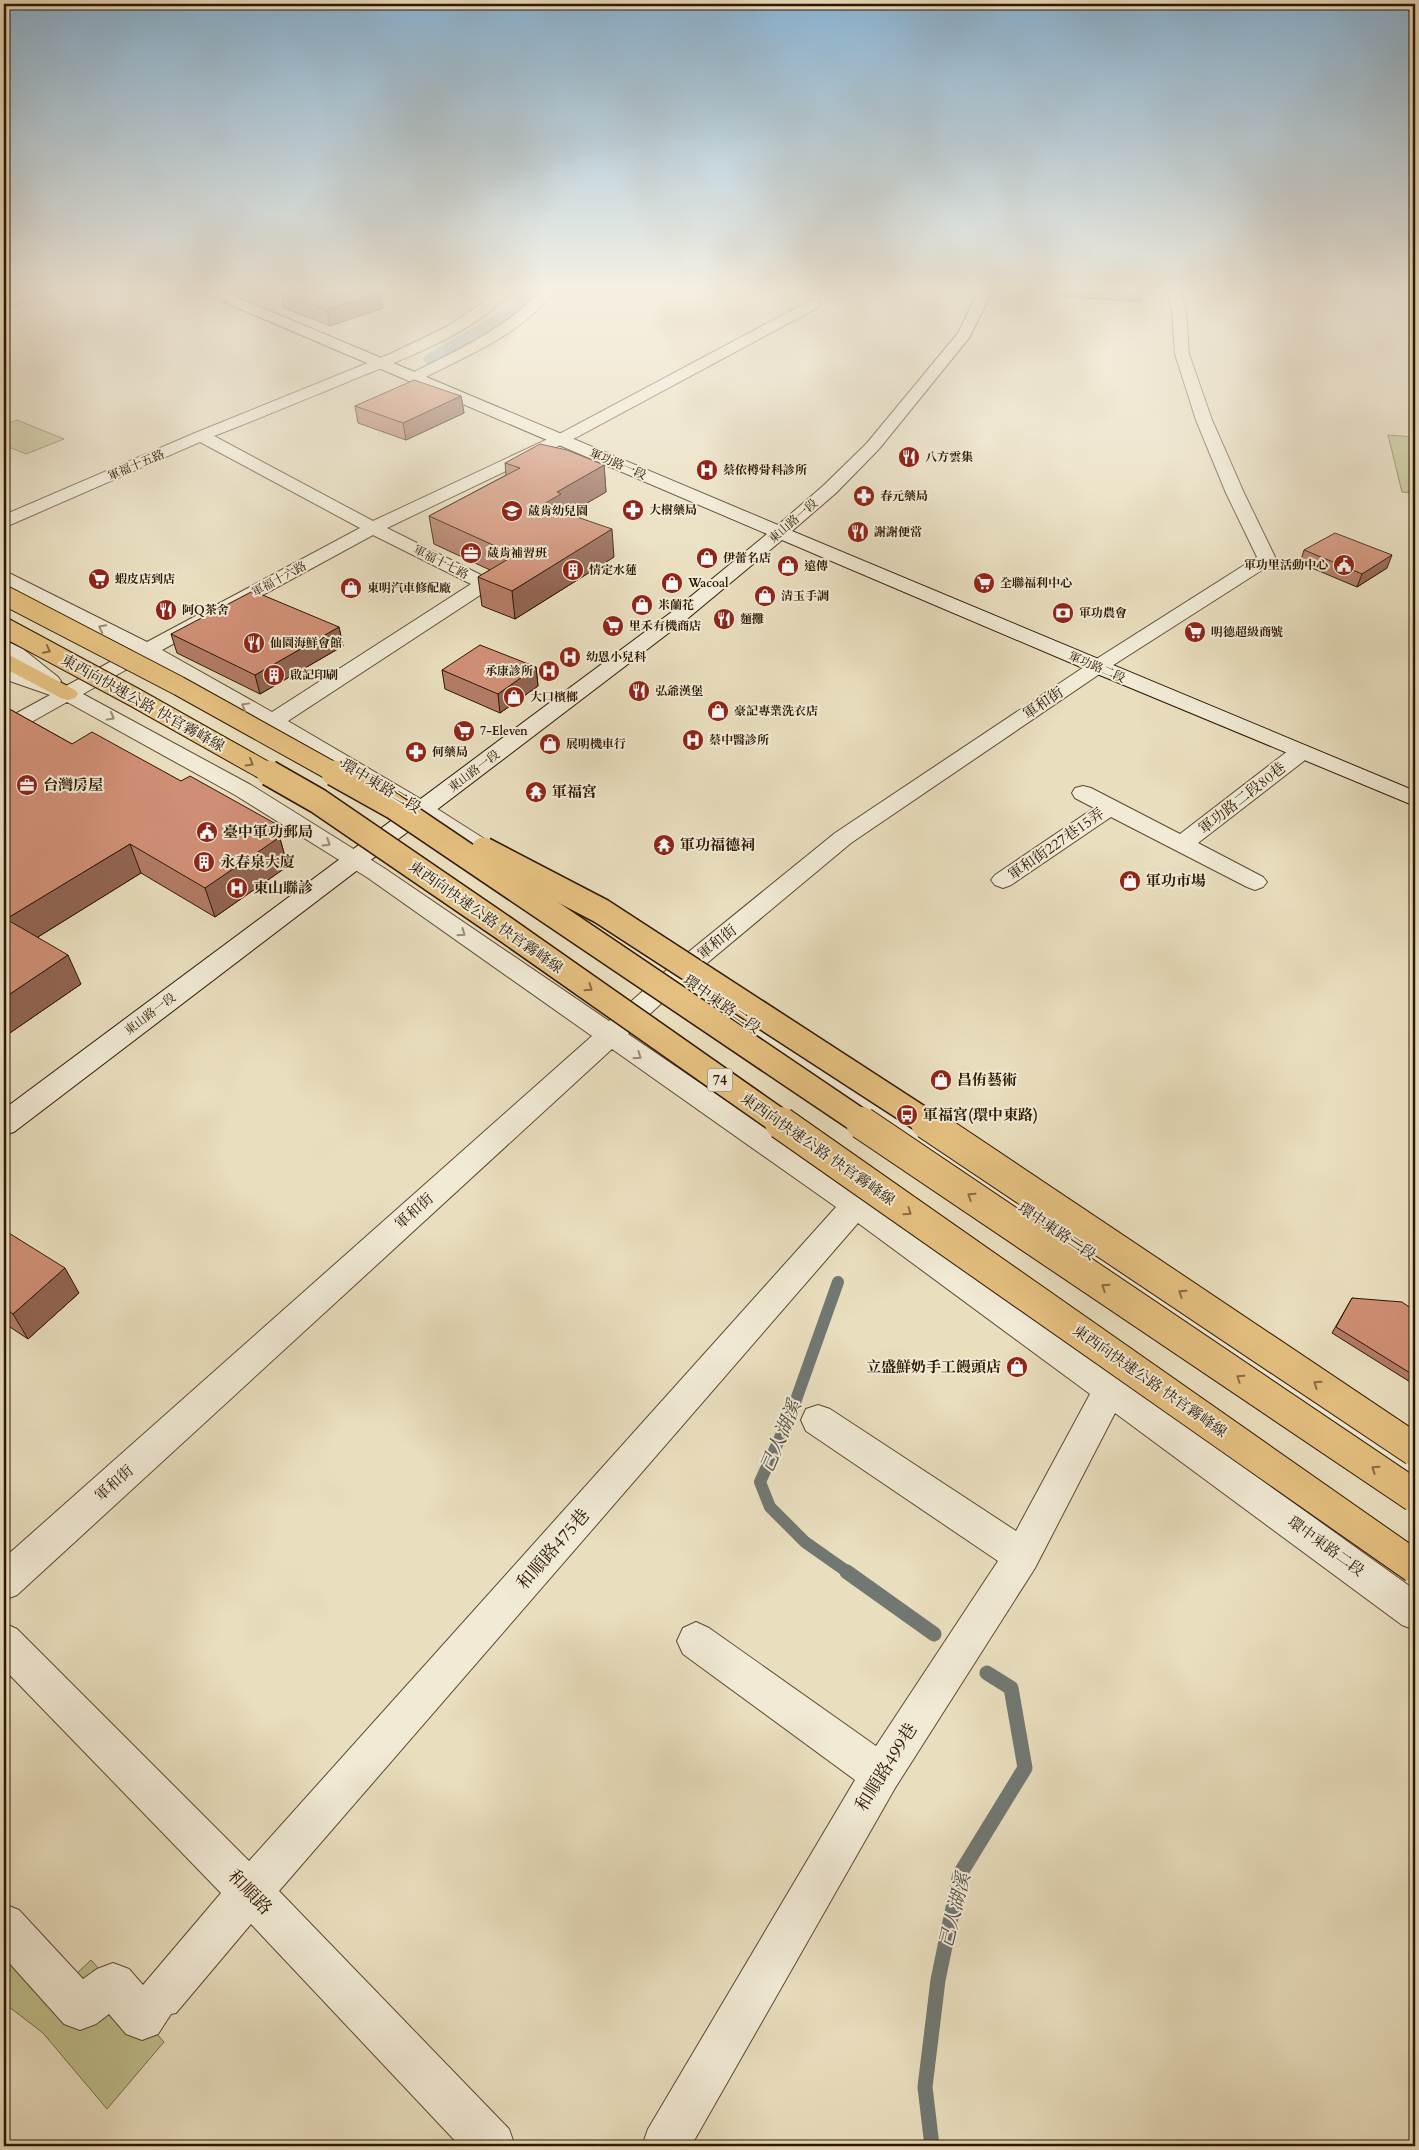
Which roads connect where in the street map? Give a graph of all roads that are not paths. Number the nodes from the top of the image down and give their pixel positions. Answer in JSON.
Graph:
{"nodes":[{"id":1,"x":314,"y":390,"type":"edge"},
{"id":2,"x":443,"y":390,"type":"edge"},
{"id":3,"x":651,"y":390,"type":"edge"},
{"id":4,"x":919,"y":390,"type":"edge"},
{"id":5,"x":1194,"y":390,"type":"edge"},
{"id":6,"x":201,"y":436,"type":"junction"},
{"id":7,"x":559,"y":439,"type":"junction"},
{"id":8,"x":4,"y":521,"type":"edge"},
{"id":9,"x":373,"y":528,"type":"junction"},
{"id":10,"x":779,"y":533,"type":"junction"},
{"id":11,"x":4,"y":578,"type":"edge"},
{"id":12,"x":4,"y":595,"type":"edge"},
{"id":13,"x":4,"y":627,"type":"edge"},
{"id":14,"x":4,"y":646,"type":"edge"},
{"id":15,"x":147,"y":650,"type":"junction"},
{"id":16,"x":4,"y":660,"type":"edge"},
{"id":17,"x":1097,"y":667,"type":"junction"},
{"id":18,"x":4,"y":672,"type":"edge"},
{"id":19,"x":68,"y":694,"type":"junction"},
{"id":20,"x":273,"y":721,"type":"junction"},
{"id":21,"x":4,"y":728,"type":"edge"},
{"id":22,"x":1301,"y":752,"type":"junction"},
{"id":23,"x":1083,"y":793,"type":"dead end"},
{"id":24,"x":1415,"y":799,"type":"edge"},
{"id":25,"x":393,"y":806,"type":"junction"},
{"id":26,"x":1110,"y":807,"type":"junction"},
{"id":27,"x":423,"y":810,"type":"junction"},
{"id":28,"x":1182,"y":844,"type":"junction"},
{"id":29,"x":354,"y":860,"type":"junction"},
{"id":30,"x":1003,"y":880,"type":"dead end"},
{"id":31,"x":1255,"y":882,"type":"dead end"},
{"id":32,"x":678,"y":973,"type":"junction"},
{"id":33,"x":609,"y":1036,"type":"junction"},
{"id":34,"x":4,"y":1124,"type":"edge"},
{"id":35,"x":856,"y":1205,"type":"junction"},
{"id":36,"x":1110,"y":1390,"type":"junction"},
{"id":37,"x":818,"y":1420,"type":"dead end"},
{"id":38,"x":1415,"y":1450,"type":"edge"},
{"id":39,"x":1415,"y":1471,"type":"edge"},
{"id":40,"x":1415,"y":1496,"type":"edge"},
{"id":41,"x":1022,"y":1556,"type":"junction"},
{"id":42,"x":1415,"y":1567,"type":"edge"},
{"id":43,"x":4,"y":1582,"type":"edge"},
{"id":44,"x":1412,"y":1598,"type":"edge"},
{"id":45,"x":696,"y":1641,"type":"dead end"},
{"id":46,"x":4,"y":1642,"type":"edge"},
{"id":47,"x":881,"y":1774,"type":"junction"},
{"id":48,"x":250,"y":1892,"type":"junction"},
{"id":49,"x":4,"y":1925,"type":"edge"},
{"id":50,"x":492,"y":2146,"type":"edge"},
{"id":51,"x":665,"y":2146,"type":"edge"}],
"edges":[{"from":1,"to":6,"type":"street","name":"軍福十五路"},
{"from":2,"to":7,"type":"street","name":"軍功路一段"},
{"from":3,"to":7,"type":"street","name":"軍福十六路"},
{"from":4,"to":10,"type":"street","name":"東山路一段"},
{"from":5,"to":17,"type":"street","name":"軍和街"},
{"from":6,"to":8,"type":"street","name":"軍福十五路"},
{"from":6,"to":9,"type":"street","name":"軍福十七路"},
{"from":7,"to":9,"type":"street","name":"軍福十六路"},
{"from":7,"to":10,"type":"street","name":"軍功路一段"},
{"from":9,"to":15,"type":"street","name":"軍福十六路"},
{"from":9,"to":20,"type":"street","name":"軍福十七路"},
{"from":10,"to":17,"type":"street","name":"軍功路二段"},
{"from":10,"to":27,"type":"street","name":"東山路一段"},
{"from":15,"to":11,"type":"street","name":"環中東路二段","one_way":true},
{"from":12,"to":25,"type":"highway","name":"東西向快速公路 快官霧峰線","bridge":true},
{"from":13,"to":42,"type":"highway","name":"東西向快速公路 快官霧峰線","number":"74","one_way":true,"bridge":true},
{"from":14,"to":19,"type":"street","name":"環中東路二段"},
{"from":15,"to":19,"type":"street","name":"軍福十六路"},
{"from":20,"to":15,"type":"street","name":"環中東路二段","one_way":true},
{"from":16,"to":19,"type":"highway"},
{"from":17,"to":22,"type":"street","name":"軍功路二段"},
{"from":17,"to":32,"type":"street","name":"軍和街"},
{"from":18,"to":19,"type":"street","name":"環中東路二段"},
{"from":19,"to":21,"type":"street","name":"軍福十六路"},
{"from":19,"to":29,"type":"street","name":"環中東路二段","one_way":true},
{"from":20,"to":27,"type":"street","name":"環中東路二段"},
{"from":22,"to":24,"type":"street","name":"軍功路二段"},
{"from":22,"to":28,"type":"street","name":"軍功路二段80巷"},
{"from":23,"to":26,"type":"street"},
{"from":38,"to":25,"type":"highway","one_way":true,"bridge":true},
{"from":40,"to":25,"type":"highway","name":"東西向快速公路 快官霧峰線","one_way":true,"bridge":true},
{"from":26,"to":28,"type":"street"},
{"from":26,"to":30,"type":"street","name":"軍和街227巷15弄"},
{"from":27,"to":29,"type":"street","name":"東山路一段"},
{"from":27,"to":32,"type":"street","name":"環中東路二段"},
{"from":28,"to":31,"type":"street"},
{"from":29,"to":33,"type":"street","name":"環中東路二段","one_way":true},
{"from":29,"to":34,"type":"street","name":"東山路一段"},
{"from":32,"to":33,"type":"street","name":"軍和街"},
{"from":32,"to":39,"type":"street","name":"環中東路二段"},
{"from":33,"to":35,"type":"street","name":"環中東路二段","one_way":true},
{"from":33,"to":43,"type":"street","name":"軍和街"},
{"from":35,"to":36,"type":"street","name":"環中東路二段"},
{"from":35,"to":48,"type":"street","name":"和順路475巷"},
{"from":36,"to":41,"type":"street","name":"和順路499巷"},
{"from":36,"to":44,"type":"street","name":"環中東路二段"},
{"from":37,"to":41,"type":"street"},
{"from":41,"to":47,"type":"street","name":"和順路499巷"},
{"from":45,"to":47,"type":"street"},
{"from":46,"to":48,"type":"street","name":"和順路"},
{"from":47,"to":51,"type":"street","name":"和順路499巷"},
{"from":48,"to":49,"type":"street","name":"和順路475巷"},
{"from":48,"to":50,"type":"street","name":"和順路"}]}
